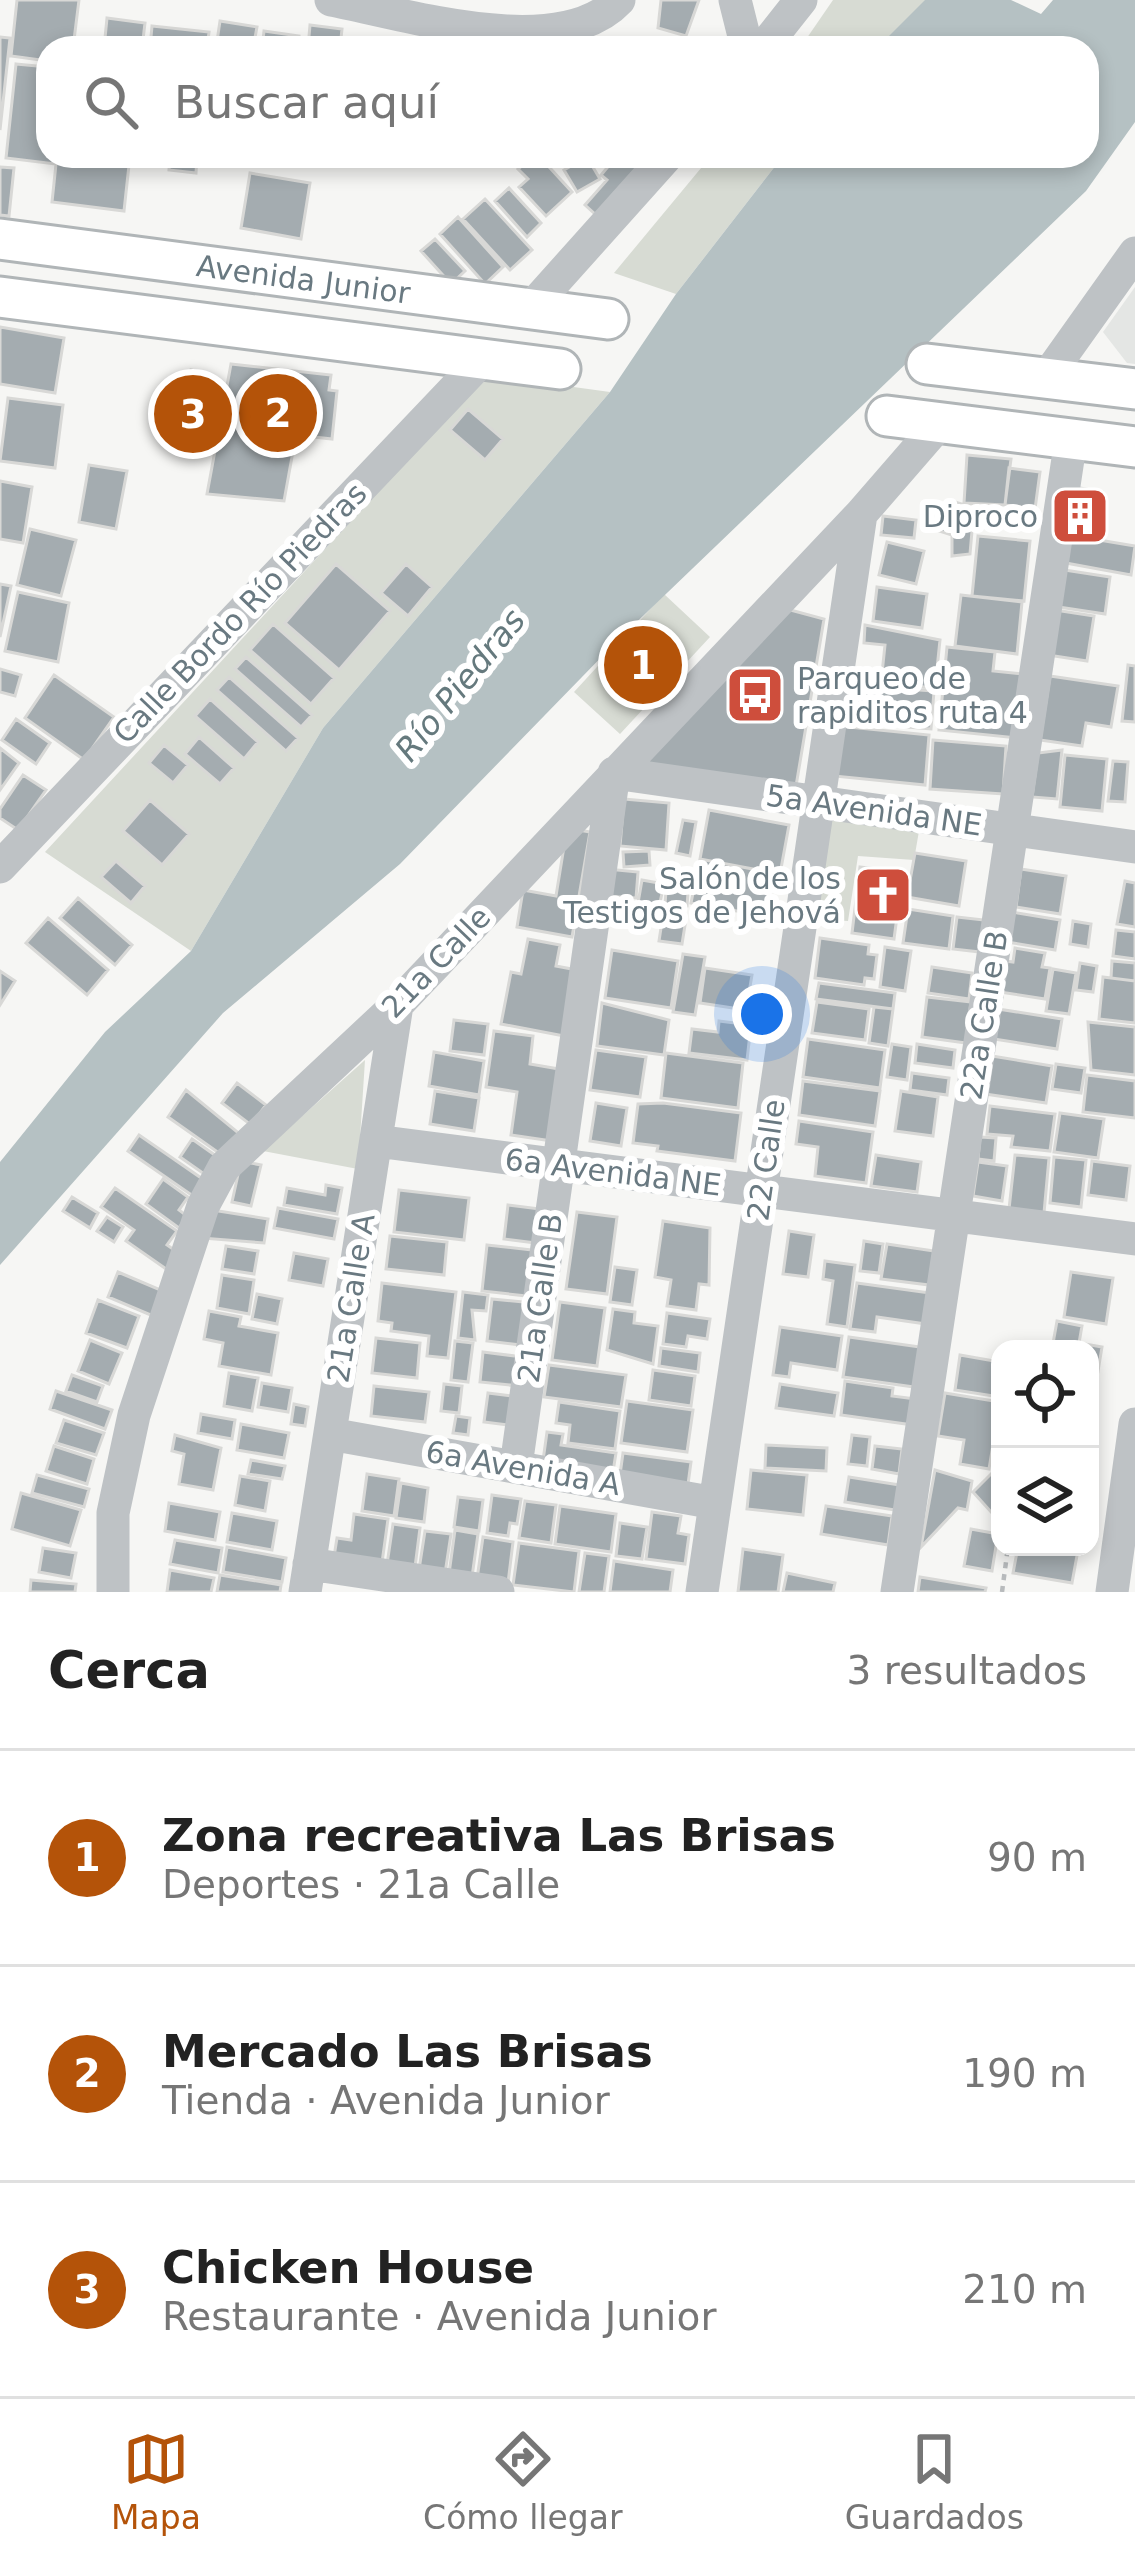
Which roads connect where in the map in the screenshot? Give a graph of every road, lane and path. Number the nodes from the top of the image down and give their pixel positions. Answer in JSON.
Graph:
{"nodes":[{"id":1,"x":331,"y":0,"type":"edge"},
{"id":2,"x":619,"y":0,"type":"edge"},
{"id":3,"x":735,"y":0,"type":"edge"},
{"id":4,"x":801,"y":0,"type":"edge"},
{"id":5,"x":745,"y":36,"type":"edge"},
{"id":6,"x":772,"y":36,"type":"edge"},
{"id":7,"x":656,"y":168,"type":"edge"},
{"id":8,"x":0,"y":239,"type":"edge"},
{"id":9,"x":1135,"y":253,"type":"edge"},
{"id":10,"x":0,"y":297,"type":"edge"},
{"id":11,"x":530,"y":309,"type":"junction"},
{"id":12,"x":608,"y":320,"type":"dead end"},
{"id":13,"x":482,"y":359,"type":"junction"},
{"id":14,"x":927,"y":364,"type":"dead end"},
{"id":15,"x":560,"y":370,"type":"dead end"},
{"id":16,"x":1046,"y":378,"type":"junction"},
{"id":17,"x":1135,"y":389,"type":"edge"},
{"id":18,"x":887,"y":416,"type":"dead end"},
{"id":19,"x":940,"y":423,"type":"junction"},
{"id":20,"x":1071,"y":439,"type":"junction"},
{"id":21,"x":1135,"y":447,"type":"edge"},
{"id":22,"x":861,"y":514,"type":"junction"},
{"id":23,"x":614,"y":773,"type":"junction"},
{"id":24,"x":819,"y":802,"type":"junction"},
{"id":25,"x":1012,"y":830,"type":"junction"},
{"id":26,"x":1135,"y":847,"type":"edge"},
{"id":27,"x":0,"y":867,"type":"edge"},
{"id":28,"x":397,"y":1005,"type":"junction"},
{"id":29,"x":376,"y":1142,"type":"junction"},
{"id":30,"x":558,"y":1165,"type":"junction"},
{"id":31,"x":761,"y":1191,"type":"junction"},
{"id":32,"x":954,"y":1216,"type":"junction"},
{"id":33,"x":1135,"y":1239,"type":"edge"},
{"id":34,"x":1135,"y":1424,"type":"edge"},
{"id":35,"x":330,"y":1433,"type":"junction"},
{"id":36,"x":516,"y":1466,"type":"junction"},
{"id":37,"x":715,"y":1503,"type":"junction"},
{"id":38,"x":1007,"y":1556,"type":"edge"},
{"id":39,"x":307,"y":1578,"type":"edge"},
{"id":40,"x":113,"y":1592,"type":"edge"},
{"id":41,"x":498,"y":1592,"type":"edge"},
{"id":42,"x":702,"y":1592,"type":"edge"},
{"id":43,"x":897,"y":1592,"type":"edge"},
{"id":44,"x":1002,"y":1592,"type":"edge"},
{"id":45,"x":1112,"y":1592,"type":"edge"}],
"edges":[{"from":1,"to":2,"type":"street"},
{"from":3,"to":5,"type":"street"},
{"from":4,"to":6,"type":"street"},
{"from":7,"to":11,"type":"street"},
{"from":8,"to":11,"type":"main road","name":"Avenida Junior"},
{"from":9,"to":16,"type":"street"},
{"from":10,"to":13,"type":"main road","name":"Avenida Junior"},
{"from":11,"to":12,"type":"main road","name":"Avenida Junior"},
{"from":13,"to":15,"type":"main road","name":"Avenida Junior"},
{"from":13,"to":27,"type":"street","name":"Calle Bordo Río Piedras"},
{"from":14,"to":16,"type":"main road"},
{"from":16,"to":17,"type":"main road"},
{"from":18,"to":19,"type":"main road"},
{"from":19,"to":20,"type":"main road"},
{"from":19,"to":22,"type":"street","name":"21a Calle"},
{"from":20,"to":21,"type":"main road"},
{"from":20,"to":25,"type":"street","name":"22a Calle B"},
{"from":22,"to":23,"type":"street","name":"21a Calle"},
{"from":22,"to":24,"type":"street","name":"22 Calle"},
{"from":23,"to":24,"type":"street","name":"5a Avenida NE"},
{"from":23,"to":28,"type":"street","name":"21a Calle"},
{"from":23,"to":30,"type":"street","name":"21a Calle B"},
{"from":24,"to":25,"type":"street","name":"5a Avenida NE"},
{"from":24,"to":31,"type":"street","name":"22 Calle"},
{"from":25,"to":26,"type":"street","name":"5a Avenida NE"},
{"from":25,"to":32,"type":"street","name":"22a Calle B"},
{"from":28,"to":29,"type":"street","name":"21a Calle A"},
{"from":28,"to":40,"type":"street","name":"21a Calle"},
{"from":29,"to":30,"type":"street","name":"6a Avenida NE"},
{"from":29,"to":35,"type":"street","name":"21a Calle A"},
{"from":30,"to":31,"type":"street","name":"6a Avenida NE"},
{"from":30,"to":36,"type":"street","name":"21a Calle B"},
{"from":31,"to":32,"type":"street","name":"6a Avenida NE"},
{"from":31,"to":37,"type":"street","name":"22 Calle"},
{"from":32,"to":33,"type":"street","name":"6a Avenida NE"},
{"from":32,"to":43,"type":"street","name":"22a Calle B"},
{"from":34,"to":45,"type":"street"},
{"from":35,"to":36,"type":"street","name":"6a Avenida A"},
{"from":35,"to":39,"type":"street","name":"21a Calle A"},
{"from":36,"to":37,"type":"street","name":"6a Avenida A"},
{"from":37,"to":42,"type":"street","name":"22 Calle"},
{"from":38,"to":44,"type":"path"},
{"from":39,"to":41,"type":"street"}]}
